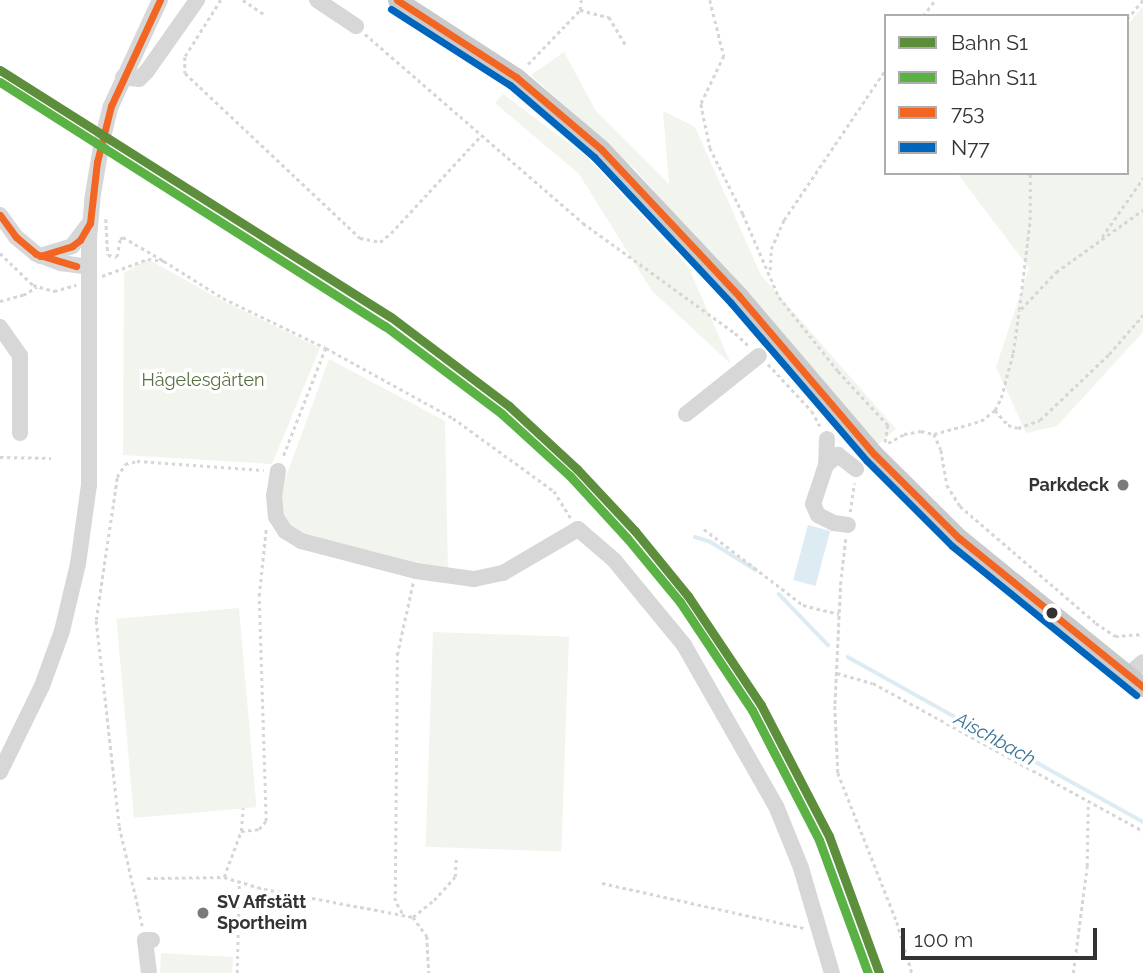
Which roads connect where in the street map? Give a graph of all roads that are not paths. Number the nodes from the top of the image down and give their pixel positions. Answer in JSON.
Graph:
{"nodes":[{"id":1,"x":160,"y":0,"type":"edge"},
{"id":2,"x":197,"y":0,"type":"edge"},
{"id":3,"x":317,"y":0,"type":"edge"},
{"id":4,"x":397,"y":0,"type":"edge"},
{"id":5,"x":356,"y":26,"type":"road end"},
{"id":6,"x":120,"y":82,"type":"junction"},
{"id":7,"x":0,"y":215,"type":"edge"},
{"id":8,"x":90,"y":223,"type":"junction"},
{"id":9,"x":40,"y":256,"type":"junction"},
{"id":10,"x":89,"y":267,"type":"junction"},
{"id":11,"x":0,"y":327,"type":"edge"},
{"id":12,"x":759,"y":356,"type":"road end"},
{"id":13,"x":686,"y":414,"type":"dead end"},
{"id":14,"x":20,"y":433,"type":"dead end"},
{"id":15,"x":827,"y":439,"type":"road end"},
{"id":16,"x":826,"y":465,"type":"junction"},
{"id":17,"x":856,"y":469,"type":"road end"},
{"id":18,"x":278,"y":471,"type":"road end"},
{"id":19,"x":848,"y":525,"type":"road end"},
{"id":20,"x":1138,"y":674,"type":"edge"},
{"id":21,"x":0,"y":772,"type":"edge"},
{"id":22,"x":149,"y":940,"type":"road end"},
{"id":23,"x":149,"y":973,"type":"edge"},
{"id":24,"x":832,"y":973,"type":"edge"}],
"edges":[{"from":1,"to":6,"type":"street"},
{"from":2,"to":6,"type":"street"},
{"from":3,"to":5,"type":"street"},
{"from":4,"to":20,"type":"main road"},
{"from":6,"to":8,"type":"street"},
{"from":7,"to":9,"type":"street"},
{"from":8,"to":9,"type":"street"},
{"from":8,"to":10,"type":"street"},
{"from":9,"to":10,"type":"street"},
{"from":10,"to":21,"type":"street"},
{"from":11,"to":14,"type":"street"},
{"from":12,"to":13,"type":"street"},
{"from":15,"to":16,"type":"street"},
{"from":16,"to":17,"type":"street"},
{"from":16,"to":19,"type":"street"},
{"from":18,"to":24,"type":"street"},
{"from":22,"to":23,"type":"street"}]}
